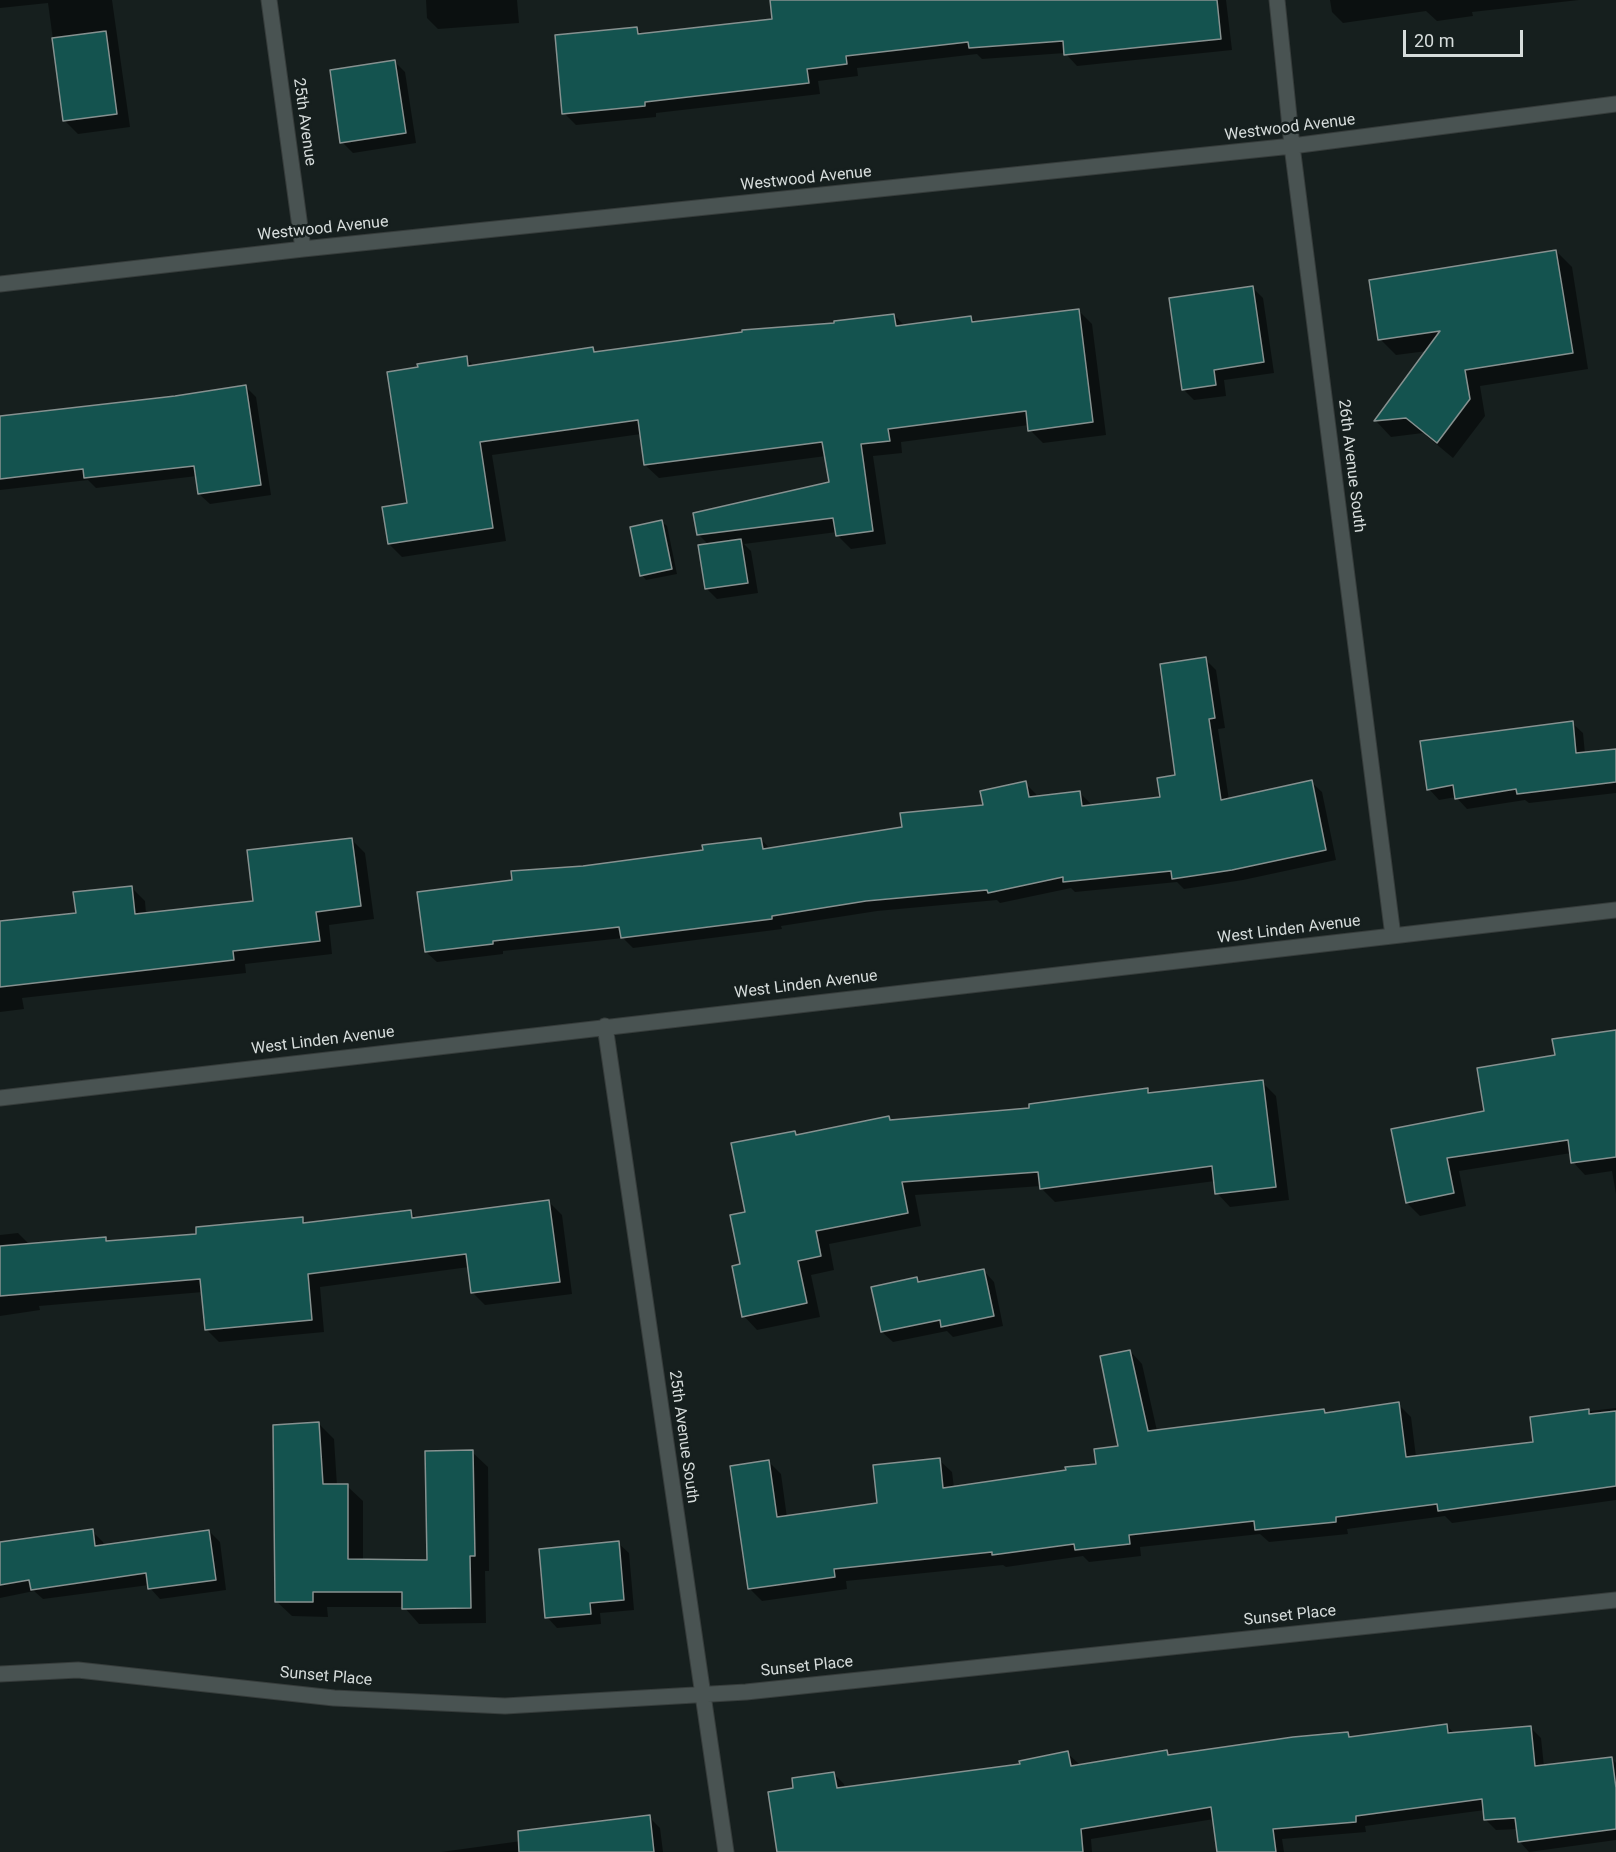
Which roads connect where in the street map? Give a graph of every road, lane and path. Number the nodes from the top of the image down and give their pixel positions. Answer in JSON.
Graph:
{"nodes":[{"id":1,"x":269,"y":0,"type":"edge"},
{"id":2,"x":1277,"y":0,"type":"edge"},
{"id":3,"x":1616,"y":104,"type":"edge"},
{"id":4,"x":1292,"y":146,"type":"junction"},
{"id":5,"x":303,"y":249,"type":"junction"},
{"id":6,"x":0,"y":284,"type":"edge"},
{"id":7,"x":1616,"y":910,"type":"edge"},
{"id":8,"x":1393,"y":936,"type":"junction"},
{"id":9,"x":605,"y":1026,"type":"junction"},
{"id":10,"x":0,"y":1098,"type":"edge"},
{"id":11,"x":1616,"y":1600,"type":"edge"},
{"id":12,"x":0,"y":1674,"type":"edge"},
{"id":13,"x":703,"y":1693,"type":"junction"},
{"id":14,"x":726,"y":1852,"type":"edge"}],
"edges":[{"from":1,"to":5,"type":"street","name":"25th Avenue"},
{"from":2,"to":4,"type":"street","name":"26th Avenue South"},
{"from":3,"to":4,"type":"street","name":"Westwood Avenue"},
{"from":4,"to":5,"type":"street","name":"Westwood Avenue"},
{"from":4,"to":8,"type":"street","name":"26th Avenue South"},
{"from":5,"to":6,"type":"street","name":"Westwood Avenue"},
{"from":7,"to":8,"type":"street","name":"West Linden Avenue"},
{"from":8,"to":9,"type":"street","name":"West Linden Avenue"},
{"from":9,"to":10,"type":"street","name":"West Linden Avenue"},
{"from":9,"to":13,"type":"street","name":"25th Avenue South"},
{"from":11,"to":13,"type":"street","name":"Sunset Place"},
{"from":12,"to":13,"type":"street","name":"Sunset Place"},
{"from":13,"to":14,"type":"street","name":"25th Avenue South"}]}
